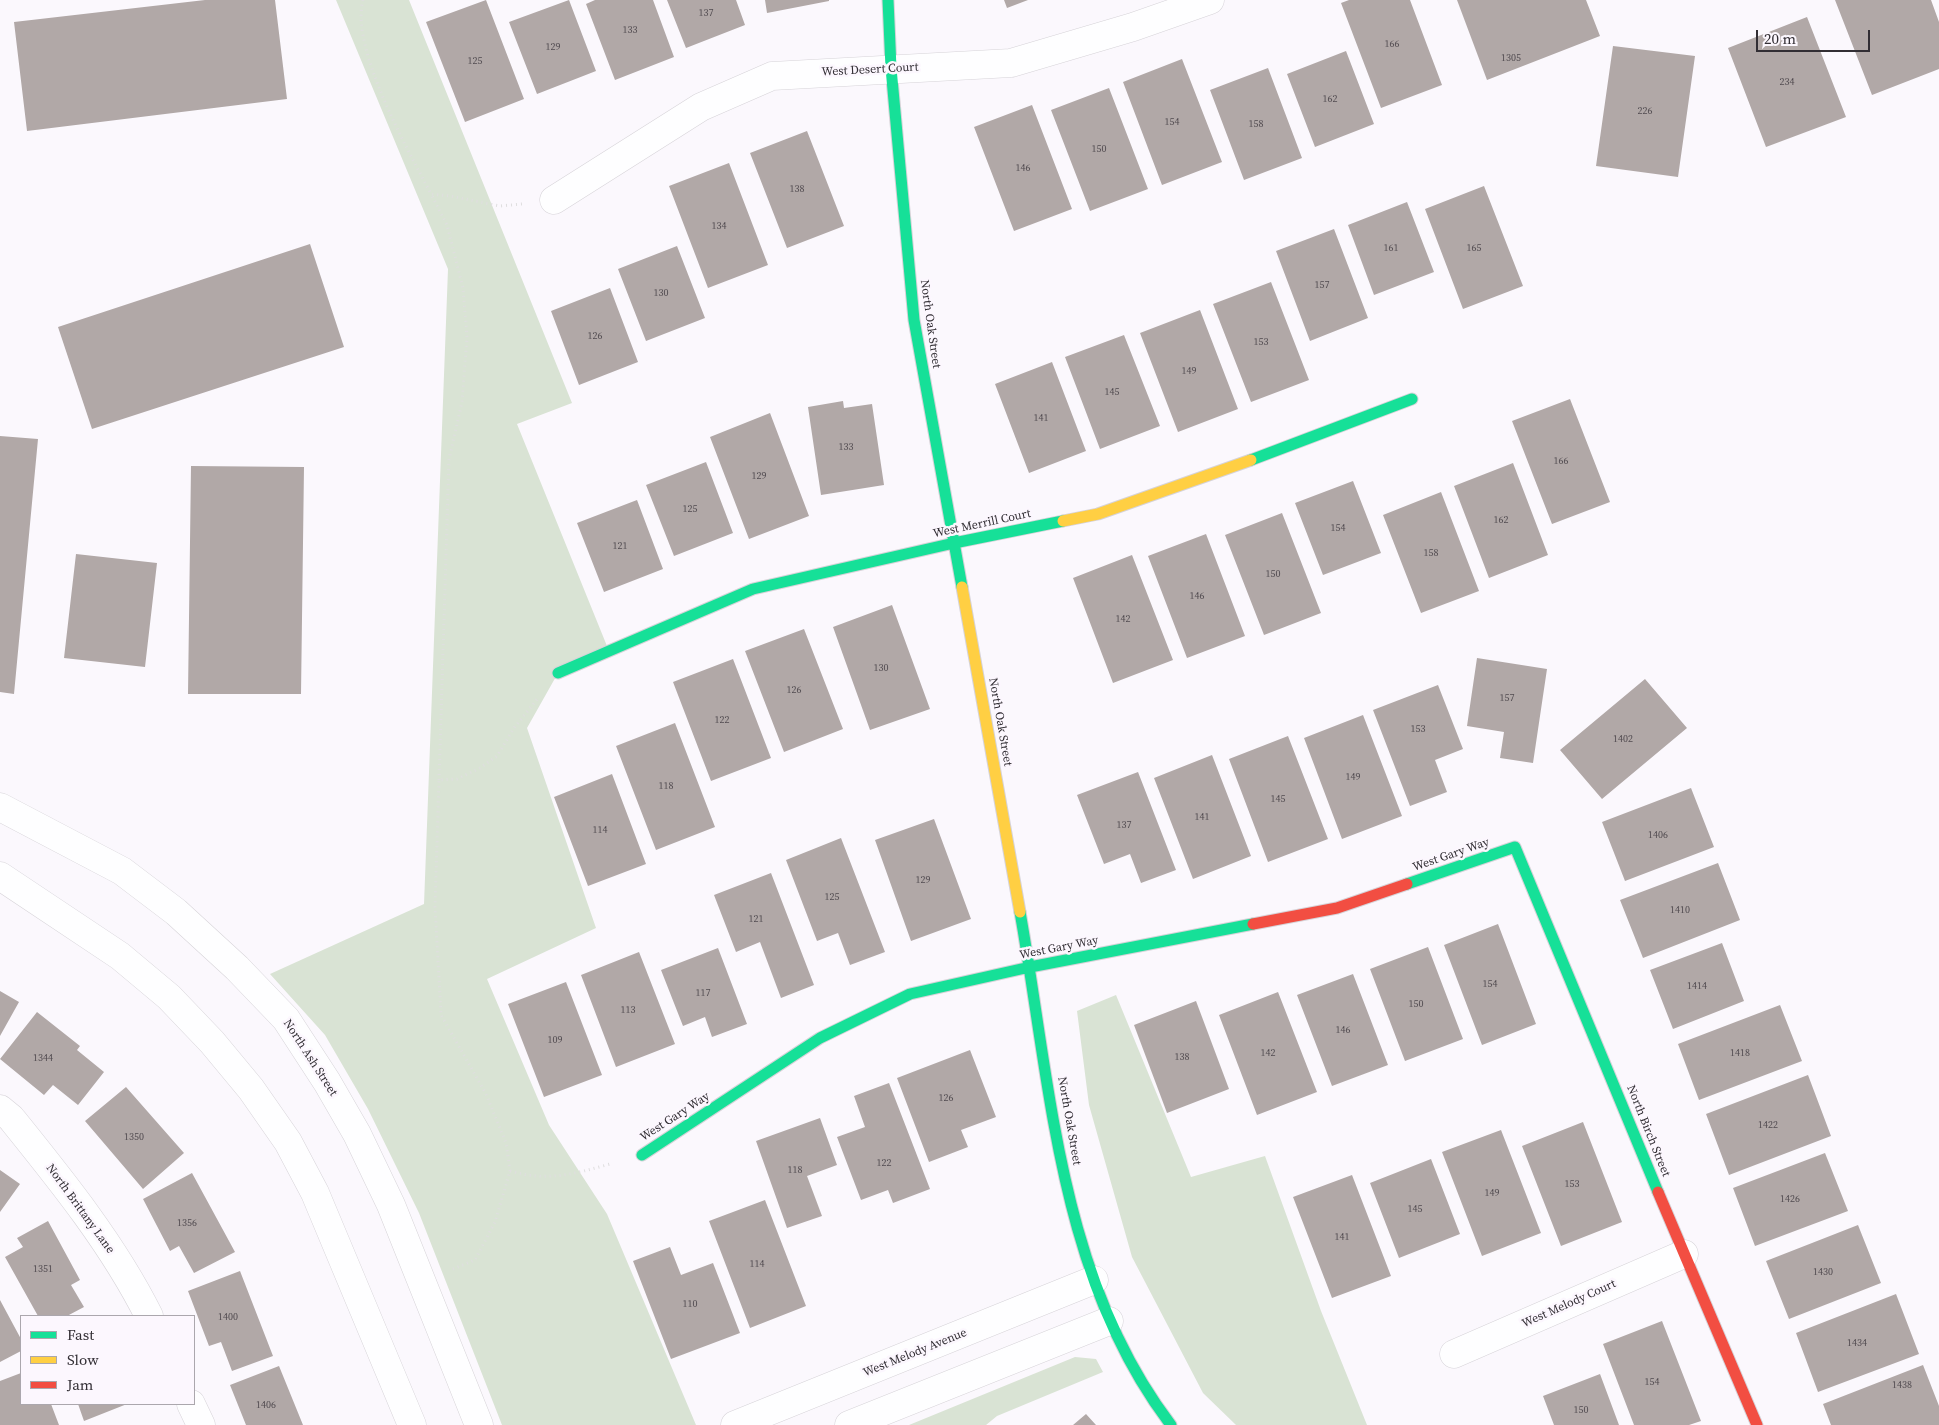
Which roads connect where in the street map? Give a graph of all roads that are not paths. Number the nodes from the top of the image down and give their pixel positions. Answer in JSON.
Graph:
{"nodes":[{"id":1,"x":888,"y":0,"type":"edge"},
{"id":2,"x":1210,"y":0,"type":"edge"},
{"id":3,"x":891,"y":68,"type":"junction"},
{"id":4,"x":554,"y":200,"type":"road end"},
{"id":5,"x":1412,"y":398,"type":"dead end"},
{"id":6,"x":954,"y":543,"type":"junction"},
{"id":7,"x":558,"y":673,"type":"road end"},
{"id":8,"x":0,"y":807,"type":"edge"},
{"id":9,"x":1515,"y":847,"type":"joint"},
{"id":10,"x":0,"y":876,"type":"edge"},
{"id":11,"x":1030,"y":967,"type":"junction"},
{"id":12,"x":0,"y":1109,"type":"edge"},
{"id":13,"x":642,"y":1155,"type":"road end"},
{"id":14,"x":1684,"y":1254,"type":"junction"},
{"id":15,"x":1094,"y":1280,"type":"junction"},
{"id":16,"x":148,"y":1315,"type":"edge"},
{"id":17,"x":1110,"y":1321,"type":"junction"},
{"id":18,"x":1454,"y":1354,"type":"dead end"},
{"id":19,"x":191,"y":1405,"type":"edge"},
{"id":20,"x":201,"y":1425,"type":"edge"},
{"id":21,"x":412,"y":1425,"type":"edge"},
{"id":22,"x":479,"y":1425,"type":"edge"},
{"id":23,"x":735,"y":1425,"type":"edge"},
{"id":24,"x":849,"y":1425,"type":"edge"},
{"id":25,"x":1171,"y":1425,"type":"edge"},
{"id":26,"x":1757,"y":1425,"type":"edge"}],
"edges":[{"from":1,"to":3,"type":"street","name":"North Oak Street"},
{"from":2,"to":3,"type":"street","name":"West Desert Court"},
{"from":3,"to":4,"type":"street","name":"West Desert Court"},
{"from":3,"to":6,"type":"street","name":"North Oak Street"},
{"from":5,"to":6,"type":"street","name":"West Merrill Court"},
{"from":6,"to":7,"type":"street","name":"West Merrill Court"},
{"from":6,"to":11,"type":"street","name":"North Oak Street"},
{"from":8,"to":22,"type":"street","name":"North Ash Street"},
{"from":9,"to":11,"type":"street","name":"West Gary Way"},
{"from":9,"to":14,"type":"street","name":"North Birch Street"},
{"from":10,"to":21,"type":"street"},
{"from":11,"to":13,"type":"street","name":"West Gary Way"},
{"from":11,"to":15,"type":"street","name":"North Oak Street"},
{"from":12,"to":16,"type":"street","name":"North Brittany Lane"},
{"from":14,"to":18,"type":"street","name":"West Melody Court"},
{"from":14,"to":26,"type":"street","name":"North Birch Street"},
{"from":15,"to":17,"type":"street","name":"North Oak Street"},
{"from":15,"to":23,"type":"street","name":"West Melody Avenue"},
{"from":17,"to":24,"type":"street"},
{"from":17,"to":25,"type":"street","name":"North Oak Street"},
{"from":19,"to":20,"type":"street"}]}
